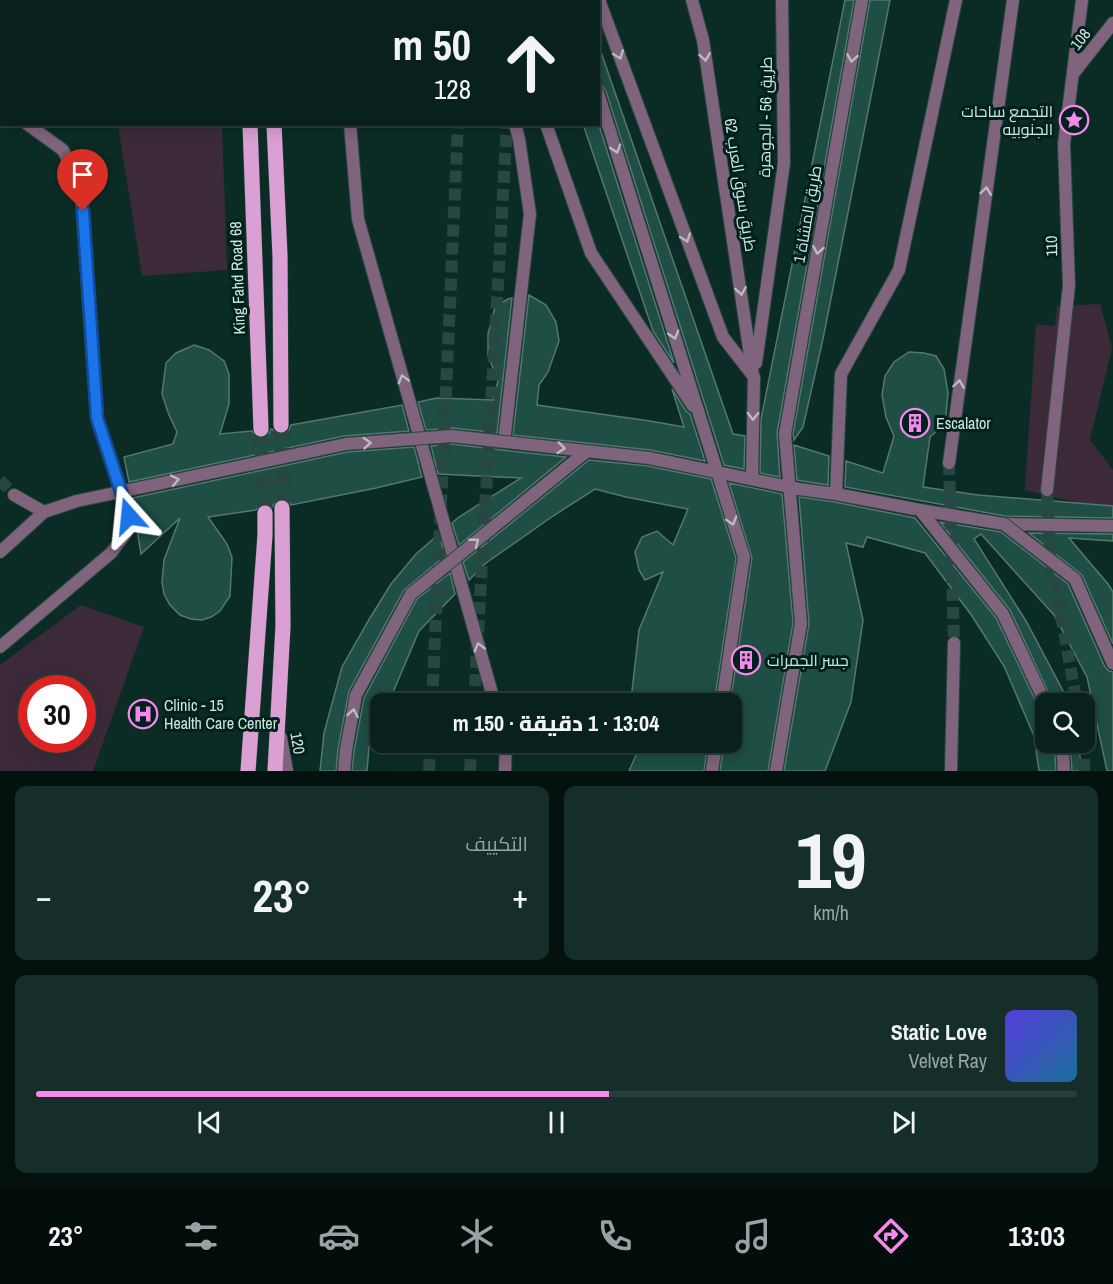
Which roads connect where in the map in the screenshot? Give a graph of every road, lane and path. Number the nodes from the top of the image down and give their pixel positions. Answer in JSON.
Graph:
{"nodes":[{"id":1,"x":692,"y":0,"type":"edge"},
{"id":2,"x":782,"y":0,"type":"edge"},
{"id":3,"x":862,"y":0,"type":"edge"},
{"id":4,"x":956,"y":0,"type":"edge"},
{"id":5,"x":1013,"y":0,"type":"edge"},
{"id":6,"x":1082,"y":0,"type":"edge"},
{"id":7,"x":600,"y":3,"type":"edge"},
{"id":8,"x":1113,"y":23,"type":"edge"},
{"id":9,"x":1073,"y":75,"type":"junction"},
{"id":10,"x":600,"y":99,"type":"edge"},
{"id":11,"x":30,"y":126,"type":"edge"},
{"id":12,"x":249,"y":126,"type":"edge"},
{"id":13,"x":274,"y":126,"type":"edge"},
{"id":14,"x":350,"y":126,"type":"edge"},
{"id":15,"x":516,"y":126,"type":"edge"},
{"id":16,"x":547,"y":126,"type":"edge"},
{"id":17,"x":754,"y":376,"type":"junction"},
{"id":18,"x":700,"y":417,"type":"junction"},
{"id":19,"x":281,"y":425,"type":"tunnel mouth"},
{"id":20,"x":261,"y":429,"type":"tunnel mouth"},
{"id":21,"x":504,"y":442,"type":"junction"},
{"id":22,"x":586,"y":451,"type":"junction"},
{"id":23,"x":949,"y":462,"type":"tunnel mouth"},
{"id":24,"x":752,"y":479,"type":"junction"},
{"id":25,"x":1047,"y":490,"type":"tunnel mouth"},
{"id":26,"x":836,"y":494,"type":"junction"},
{"id":27,"x":14,"y":495,"type":"tunnel mouth"},
{"id":28,"x":282,"y":508,"type":"tunnel mouth"},
{"id":29,"x":920,"y":510,"type":"junction"},
{"id":30,"x":44,"y":512,"type":"junction"},
{"id":31,"x":265,"y":513,"type":"tunnel mouth"},
{"id":32,"x":1004,"y":524,"type":"junction"},
{"id":33,"x":1113,"y":526,"type":"edge"},
{"id":34,"x":0,"y":552,"type":"edge"},
{"id":35,"x":954,"y":643,"type":"tunnel mouth"},
{"id":36,"x":0,"y":646,"type":"edge"},
{"id":37,"x":1113,"y":664,"type":"edge"},
{"id":38,"x":492,"y":693,"type":"edge"},
{"id":39,"x":724,"y":693,"type":"edge"},
{"id":40,"x":1041,"y":693,"type":"edge"},
{"id":41,"x":278,"y":722,"type":"junction"},
{"id":42,"x":506,"y":753,"type":"edge"},
{"id":43,"x":714,"y":753,"type":"edge"},
{"id":44,"x":1063,"y":753,"type":"edge"},
{"id":45,"x":246,"y":769,"type":"edge"},
{"id":46,"x":275,"y":771,"type":"edge"},
{"id":47,"x":286,"y":771,"type":"edge"},
{"id":48,"x":344,"y":771,"type":"edge"},
{"id":49,"x":505,"y":771,"type":"edge"},
{"id":50,"x":712,"y":771,"type":"edge"},
{"id":51,"x":776,"y":771,"type":"edge"},
{"id":52,"x":951,"y":771,"type":"edge"},
{"id":53,"x":1064,"y":771,"type":"edge"}],
"edges":[{"from":1,"to":17,"type":"street","name":"طريق سوق العرب 62","one_way":true},
{"from":2,"to":17,"type":"street","name":"طريق 56 - الجوهرة"},
{"from":3,"to":51,"type":"street","name":"طريق المشاة 1","one_way":true},
{"from":4,"to":26,"type":"street"},
{"from":23,"to":5,"type":"street","one_way":true},
{"from":6,"to":9,"type":"street","name":"110"},
{"from":7,"to":17,"type":"street","one_way":true},
{"from":8,"to":9,"type":"street","name":"108"},
{"from":9,"to":25,"type":"street","name":"110"},
{"from":10,"to":18,"type":"street","one_way":true},
{"from":11,"to":36,"type":"street"},
{"from":12,"to":20,"type":"main road","name":"King Fahd Road 68"},
{"from":13,"to":19,"type":"main road"},
{"from":38,"to":14,"type":"street","one_way":true},
{"from":15,"to":21,"type":"street"},
{"from":16,"to":18,"type":"street"},
{"from":17,"to":24,"type":"street","one_way":true},
{"from":18,"to":39,"type":"street","one_way":true},
{"from":21,"to":22,"type":"street","one_way":true,"bridge":true},
{"from":30,"to":21,"type":"street","one_way":true,"bridge":true},
{"from":22,"to":24,"type":"street","bridge":true},
{"from":48,"to":22,"type":"street","one_way":true,"bridge":true},
{"from":24,"to":26,"type":"street"},
{"from":26,"to":29,"type":"street"},
{"from":27,"to":30,"type":"street"},
{"from":28,"to":41,"type":"main road"},
{"from":29,"to":32,"type":"street","bridge":true},
{"from":29,"to":40,"type":"street","bridge":true},
{"from":30,"to":34,"type":"street"},
{"from":31,"to":45,"type":"main road"},
{"from":32,"to":33,"type":"street"},
{"from":32,"to":37,"type":"street","bridge":true},
{"from":35,"to":52,"type":"street"},
{"from":41,"to":46,"type":"main road"},
{"from":41,"to":47,"type":"street","name":"120"},
{"from":42,"to":49,"type":"street"},
{"from":43,"to":50,"type":"street"},
{"from":44,"to":53,"type":"street"}]}
